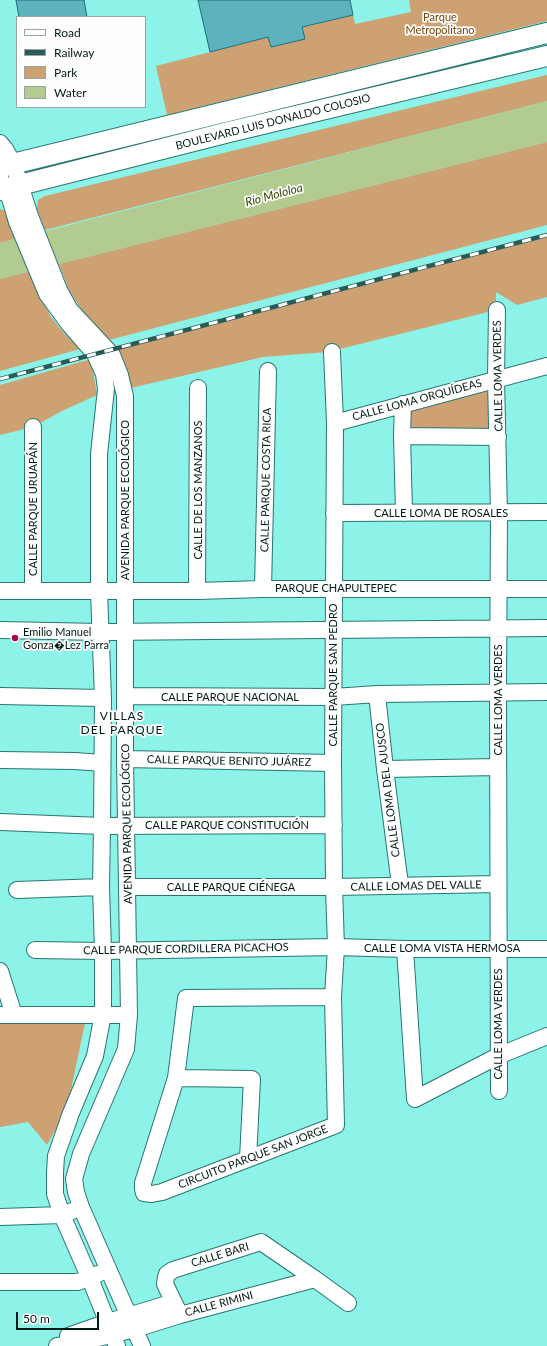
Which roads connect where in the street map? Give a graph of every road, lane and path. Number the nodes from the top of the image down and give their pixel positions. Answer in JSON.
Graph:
{"nodes":[{"id":1,"x":547,"y":33,"type":"edge"},
{"id":2,"x":547,"y":56,"type":"edge"},
{"id":3,"x":0,"y":143,"type":"edge"},
{"id":4,"x":6,"y":179,"type":"edge"},
{"id":5,"x":53,"y":292,"type":"junction"},
{"id":6,"x":497,"y":310,"type":"dead end"},
{"id":7,"x":332,"y":352,"type":"dead end"},
{"id":8,"x":547,"y":366,"type":"edge"},
{"id":9,"x":268,"y":371,"type":"dead end"},
{"id":10,"x":496,"y":379,"type":"junction"},
{"id":11,"x":124,"y":387,"type":"junction"},
{"id":12,"x":198,"y":388,"type":"dead end"},
{"id":13,"x":106,"y":389,"type":"junction"},
{"id":14,"x":403,"y":404,"type":"junction"},
{"id":15,"x":334,"y":423,"type":"junction"},
{"id":16,"x":34,"y":427,"type":"dead end"},
{"id":17,"x":402,"y":436,"type":"junction"},
{"id":18,"x":498,"y":437,"type":"junction"},
{"id":19,"x":547,"y":512,"type":"edge"},
{"id":20,"x":334,"y":513,"type":"junction"},
{"id":21,"x":404,"y":513,"type":"junction"},
{"id":22,"x":499,"y":513,"type":"junction"},
{"id":23,"x":264,"y":588,"type":"junction"},
{"id":24,"x":334,"y":588,"type":"junction"},
{"id":25,"x":499,"y":588,"type":"junction"},
{"id":26,"x":547,"y":589,"type":"edge"},
{"id":27,"x":34,"y":590,"type":"junction"},
{"id":28,"x":0,"y":591,"type":"edge"},
{"id":29,"x":125,"y":591,"type":"junction"},
{"id":30,"x":197,"y":591,"type":"junction"},
{"id":31,"x":99,"y":592,"type":"junction"},
{"id":32,"x":498,"y":628,"type":"junction"},
{"id":33,"x":547,"y":628,"type":"edge"},
{"id":34,"x":334,"y":629,"type":"junction"},
{"id":35,"x":0,"y":630,"type":"edge"},
{"id":36,"x":125,"y":631,"type":"junction"},
{"id":37,"x":101,"y":632,"type":"junction"},
{"id":38,"x":547,"y":692,"type":"edge"},
{"id":39,"x":498,"y":693,"type":"junction"},
{"id":40,"x":377,"y":694,"type":"junction"},
{"id":41,"x":0,"y":696,"type":"edge"},
{"id":42,"x":126,"y":696,"type":"junction"},
{"id":43,"x":334,"y":697,"type":"junction"},
{"id":44,"x":103,"y":698,"type":"junction"},
{"id":45,"x":125,"y":759,"type":"junction"},
{"id":46,"x":0,"y":760,"type":"edge"},
{"id":47,"x":102,"y":762,"type":"junction"},
{"id":48,"x":333,"y":763,"type":"junction"},
{"id":49,"x":498,"y":768,"type":"junction"},
{"id":50,"x":385,"y":769,"type":"junction"},
{"id":51,"x":0,"y":822,"type":"edge"},
{"id":52,"x":126,"y":825,"type":"junction"},
{"id":53,"x":334,"y":825,"type":"junction"},
{"id":54,"x":102,"y":826,"type":"junction"},
{"id":55,"x":498,"y":884,"type":"junction"},
{"id":56,"x":400,"y":885,"type":"junction"},
{"id":57,"x":101,"y":887,"type":"junction"},
{"id":58,"x":128,"y":887,"type":"junction"},
{"id":59,"x":334,"y":887,"type":"junction"},
{"id":60,"x":18,"y":890,"type":"dead end"},
{"id":61,"x":336,"y":947,"type":"junction"},
{"id":62,"x":405,"y":949,"type":"junction"},
{"id":63,"x":498,"y":949,"type":"junction"},
{"id":64,"x":547,"y":949,"type":"edge"},
{"id":65,"x":35,"y":950,"type":"dead end"},
{"id":66,"x":129,"y":950,"type":"junction"},
{"id":67,"x":103,"y":951,"type":"junction"},
{"id":68,"x":0,"y":971,"type":"edge"},
{"id":69,"x":333,"y":997,"type":"junction"},
{"id":70,"x":103,"y":1014,"type":"junction"},
{"id":71,"x":7,"y":1015,"type":"edge"},
{"id":72,"x":129,"y":1015,"type":"junction"},
{"id":73,"x":547,"y":1036,"type":"edge"},
{"id":74,"x":498,"y":1056,"type":"junction"},
{"id":75,"x":176,"y":1078,"type":"junction"},
{"id":76,"x":499,"y":1091,"type":"dead end"},
{"id":77,"x":248,"y":1159,"type":"junction"},
{"id":78,"x":81,"y":1207,"type":"junction"},
{"id":79,"x":62,"y":1216,"type":"junction"},
{"id":80,"x":0,"y":1217,"type":"edge"},
{"id":81,"x":109,"y":1269,"type":"junction"},
{"id":82,"x":89,"y":1278,"type":"junction"},
{"id":83,"x":315,"y":1279,"type":"junction"},
{"id":84,"x":0,"y":1282,"type":"edge"},
{"id":85,"x":348,"y":1303,"type":"dead end"},
{"id":86,"x":177,"y":1308,"type":"junction"},
{"id":87,"x":121,"y":1328,"type":"edge"},
{"id":88,"x":51,"y":1346,"type":"edge"},
{"id":89,"x":57,"y":1346,"type":"edge"},
{"id":90,"x":142,"y":1346,"type":"edge"}],
"edges":[{"from":1,"to":4,"type":"main road","name":"BOULEVARD LUIS DONALDO COLOSIO"},
{"from":2,"to":4,"type":"main road","name":"BOULEVARD LUIS DONALDO COLOSIO"},
{"from":3,"to":4,"type":"street","name":"AVENIDA PARQUE ECOLÓGICO"},
{"from":4,"to":5,"type":"street","name":"AVENIDA PARQUE ECOLÓGICO"},
{"from":5,"to":11,"type":"street","name":"AVENIDA PARQUE ECOLÓGICO"},
{"from":5,"to":13,"type":"street","name":"AVENIDA PARQUE ECOLÓGICO"},
{"from":6,"to":10,"type":"street","name":"CALLE LOMA VERDES"},
{"from":7,"to":15,"type":"street","name":"CALLE PARQUE SAN PEDRO"},
{"from":8,"to":10,"type":"street","name":"CALLE LOMA ORQUÍDEAS"},
{"from":9,"to":23,"type":"street","name":"CALLE PARQUE COSTA RICA"},
{"from":10,"to":14,"type":"street","name":"CALLE LOMA ORQUÍDEAS"},
{"from":10,"to":18,"type":"street","name":"CALLE LOMA VERDES"},
{"from":11,"to":13,"type":"street"},
{"from":11,"to":29,"type":"street","name":"AVENIDA PARQUE ECOLÓGICO"},
{"from":12,"to":30,"type":"street","name":"CALLE DE LOS MANZANOS"},
{"from":13,"to":31,"type":"street","name":"AVENIDA PARQUE ECOLÓGICO"},
{"from":14,"to":15,"type":"street","name":"CALLE LOMA ORQUÍDEAS"},
{"from":14,"to":17,"type":"street"},
{"from":15,"to":20,"type":"street","name":"CALLE PARQUE SAN PEDRO"},
{"from":16,"to":27,"type":"street","name":"CALLE PARQUE URUAPÁN"},
{"from":17,"to":18,"type":"street"},
{"from":17,"to":21,"type":"street"},
{"from":18,"to":22,"type":"street","name":"CALLE LOMA VERDES"},
{"from":19,"to":22,"type":"street","name":"CALLE LOMA DE ROSALES"},
{"from":20,"to":21,"type":"street","name":"CALLE LOMA DE ROSALES"},
{"from":20,"to":24,"type":"street","name":"CALLE PARQUE SAN PEDRO"},
{"from":21,"to":22,"type":"street","name":"CALLE LOMA DE ROSALES"},
{"from":22,"to":25,"type":"street","name":"CALLE LOMA VERDES"},
{"from":23,"to":24,"type":"street","name":"PARQUE CHAPULTEPEC"},
{"from":23,"to":30,"type":"street","name":"PARQUE CHAPULTEPEC"},
{"from":24,"to":25,"type":"street","name":"PARQUE CHAPULTEPEC"},
{"from":24,"to":34,"type":"street","name":"CALLE PARQUE SAN PEDRO"},
{"from":25,"to":26,"type":"street","name":"PARQUE CHAPULTEPEC"},
{"from":25,"to":32,"type":"street","name":"CALLE LOMA VERDES"},
{"from":27,"to":28,"type":"street","name":"PARQUE CHAPULTEPEC"},
{"from":27,"to":31,"type":"street","name":"PARQUE CHAPULTEPEC"},
{"from":29,"to":30,"type":"street","name":"PARQUE CHAPULTEPEC"},
{"from":29,"to":31,"type":"street","name":"PARQUE CHAPULTEPEC"},
{"from":29,"to":36,"type":"street","name":"AVENIDA PARQUE ECOLÓGICO"},
{"from":31,"to":37,"type":"street","name":"AVENIDA PARQUE ECOLÓGICO"},
{"from":32,"to":33,"type":"street"},
{"from":32,"to":34,"type":"street"},
{"from":32,"to":39,"type":"street","name":"CALLE LOMA VERDES"},
{"from":34,"to":36,"type":"street"},
{"from":34,"to":43,"type":"street","name":"CALLE PARQUE SAN PEDRO"},
{"from":35,"to":37,"type":"street"},
{"from":36,"to":37,"type":"street"},
{"from":36,"to":42,"type":"street","name":"AVENIDA PARQUE ECOLÓGICO"},
{"from":37,"to":44,"type":"street","name":"AVENIDA PARQUE ECOLÓGICO"},
{"from":38,"to":39,"type":"street","name":"CALLE PARQUE NACIONAL"},
{"from":39,"to":40,"type":"street","name":"CALLE PARQUE NACIONAL"},
{"from":39,"to":49,"type":"street","name":"CALLE LOMA VERDES"},
{"from":40,"to":43,"type":"street","name":"CALLE PARQUE NACIONAL"},
{"from":40,"to":50,"type":"street","name":"CALLE LOMA DEL AJUSCO"},
{"from":41,"to":44,"type":"street"},
{"from":42,"to":43,"type":"street","name":"CALLE PARQUE NACIONAL"},
{"from":42,"to":45,"type":"street","name":"AVENIDA PARQUE ECOLÓGICO"},
{"from":43,"to":48,"type":"street","name":"CALLE PARQUE SAN PEDRO"},
{"from":44,"to":47,"type":"street","name":"AVENIDA PARQUE ECOLÓGICO"},
{"from":45,"to":48,"type":"street","name":"CALLE PARQUE BENITO JUÁREZ"},
{"from":45,"to":52,"type":"street","name":"AVENIDA PARQUE ECOLÓGICO"},
{"from":46,"to":47,"type":"street"},
{"from":47,"to":54,"type":"street","name":"AVENIDA PARQUE ECOLÓGICO"},
{"from":48,"to":53,"type":"street","name":"CALLE PARQUE SAN PEDRO"},
{"from":49,"to":50,"type":"street"},
{"from":49,"to":55,"type":"street","name":"CALLE LOMA VERDES"},
{"from":50,"to":56,"type":"street","name":"CALLE LOMA DEL AJUSCO"},
{"from":51,"to":54,"type":"street","name":"CALLE PARQUE CONSTITUCIÓN"},
{"from":52,"to":53,"type":"street","name":"CALLE PARQUE CONSTITUCIÓN"},
{"from":52,"to":54,"type":"street","name":"CALLE PARQUE CONSTITUCIÓN"},
{"from":52,"to":58,"type":"street","name":"AVENIDA PARQUE ECOLÓGICO"},
{"from":53,"to":59,"type":"street","name":"CALLE PARQUE SAN PEDRO"},
{"from":54,"to":57,"type":"street","name":"AVENIDA PARQUE ECOLÓGICO"},
{"from":55,"to":56,"type":"street","name":"CALLE LOMAS DEL VALLE"},
{"from":55,"to":63,"type":"street","name":"CALLE LOMA VERDES"},
{"from":56,"to":59,"type":"street","name":"CALLE LOMAS DEL VALLE"},
{"from":57,"to":60,"type":"street"},
{"from":57,"to":67,"type":"street","name":"AVENIDA PARQUE ECOLÓGICO"},
{"from":58,"to":59,"type":"street","name":"CALLE PARQUE CIÉNEGA"},
{"from":58,"to":66,"type":"street","name":"AVENIDA PARQUE ECOLÓGICO"},
{"from":59,"to":61,"type":"street","name":"CALLE PARQUE SAN PEDRO"},
{"from":61,"to":62,"type":"street","name":"CALLE LOMA VISTA HERMOSA"},
{"from":61,"to":66,"type":"street","name":"CALLE PARQUE CORDILLERA PICACHOS"},
{"from":61,"to":69,"type":"street","name":"CALLE PARQUE SAN PEDRO"},
{"from":62,"to":63,"type":"street","name":"CALLE LOMA VISTA HERMOSA"},
{"from":62,"to":74,"type":"street"},
{"from":63,"to":64,"type":"street","name":"CALLE LOMA VISTA HERMOSA"},
{"from":63,"to":74,"type":"street","name":"CALLE LOMA VERDES"},
{"from":65,"to":67,"type":"street","name":"CALLE PARQUE CORDILLERA PICACHOS"},
{"from":66,"to":67,"type":"street","name":"CALLE PARQUE CORDILLERA PICACHOS"},
{"from":66,"to":72,"type":"street","name":"AVENIDA PARQUE ECOLÓGICO"},
{"from":67,"to":70,"type":"street","name":"AVENIDA PARQUE ECOLÓGICO"},
{"from":68,"to":71,"type":"street"},
{"from":69,"to":75,"type":"street","name":"CIRCUITO PARQUE SAN JORGE"},
{"from":69,"to":77,"type":"street","name":"CIRCUITO PARQUE SAN JORGE"},
{"from":70,"to":71,"type":"street"},
{"from":70,"to":72,"type":"street"},
{"from":70,"to":79,"type":"street","name":"AVENIDA PARQUE ECOLÓGICO"},
{"from":72,"to":78,"type":"street","name":"AVENIDA PARQUE ECOLÓGICO"},
{"from":73,"to":74,"type":"street"},
{"from":74,"to":76,"type":"street","name":"CALLE LOMA VERDES"},
{"from":75,"to":77,"type":"street"},
{"from":75,"to":77,"type":"street","name":"CIRCUITO PARQUE SAN JORGE"},
{"from":78,"to":79,"type":"street"},
{"from":78,"to":81,"type":"street","name":"AVENIDA PARQUE ECOLÓGICO"},
{"from":79,"to":80,"type":"street"},
{"from":79,"to":82,"type":"street","name":"AVENIDA PARQUE ECOLÓGICO"},
{"from":81,"to":82,"type":"street"},
{"from":81,"to":87,"type":"street","name":"AVENIDA PARQUE ECOLÓGICO"},
{"from":82,"to":84,"type":"street"},
{"from":82,"to":87,"type":"street","name":"AVENIDA PARQUE ECOLÓGICO"},
{"from":83,"to":85,"type":"street","name":"CALLE BARI"},
{"from":83,"to":86,"type":"street","name":"CALLE RIMINI"},
{"from":83,"to":86,"type":"street","name":"CALLE BARI"},
{"from":86,"to":87,"type":"street","name":"CALLE RIMINI"},
{"from":87,"to":88,"type":"street"},
{"from":87,"to":89,"type":"street"},
{"from":87,"to":90,"type":"street","name":"AVENIDA PARQUE ECOLÓGICO"}]}
